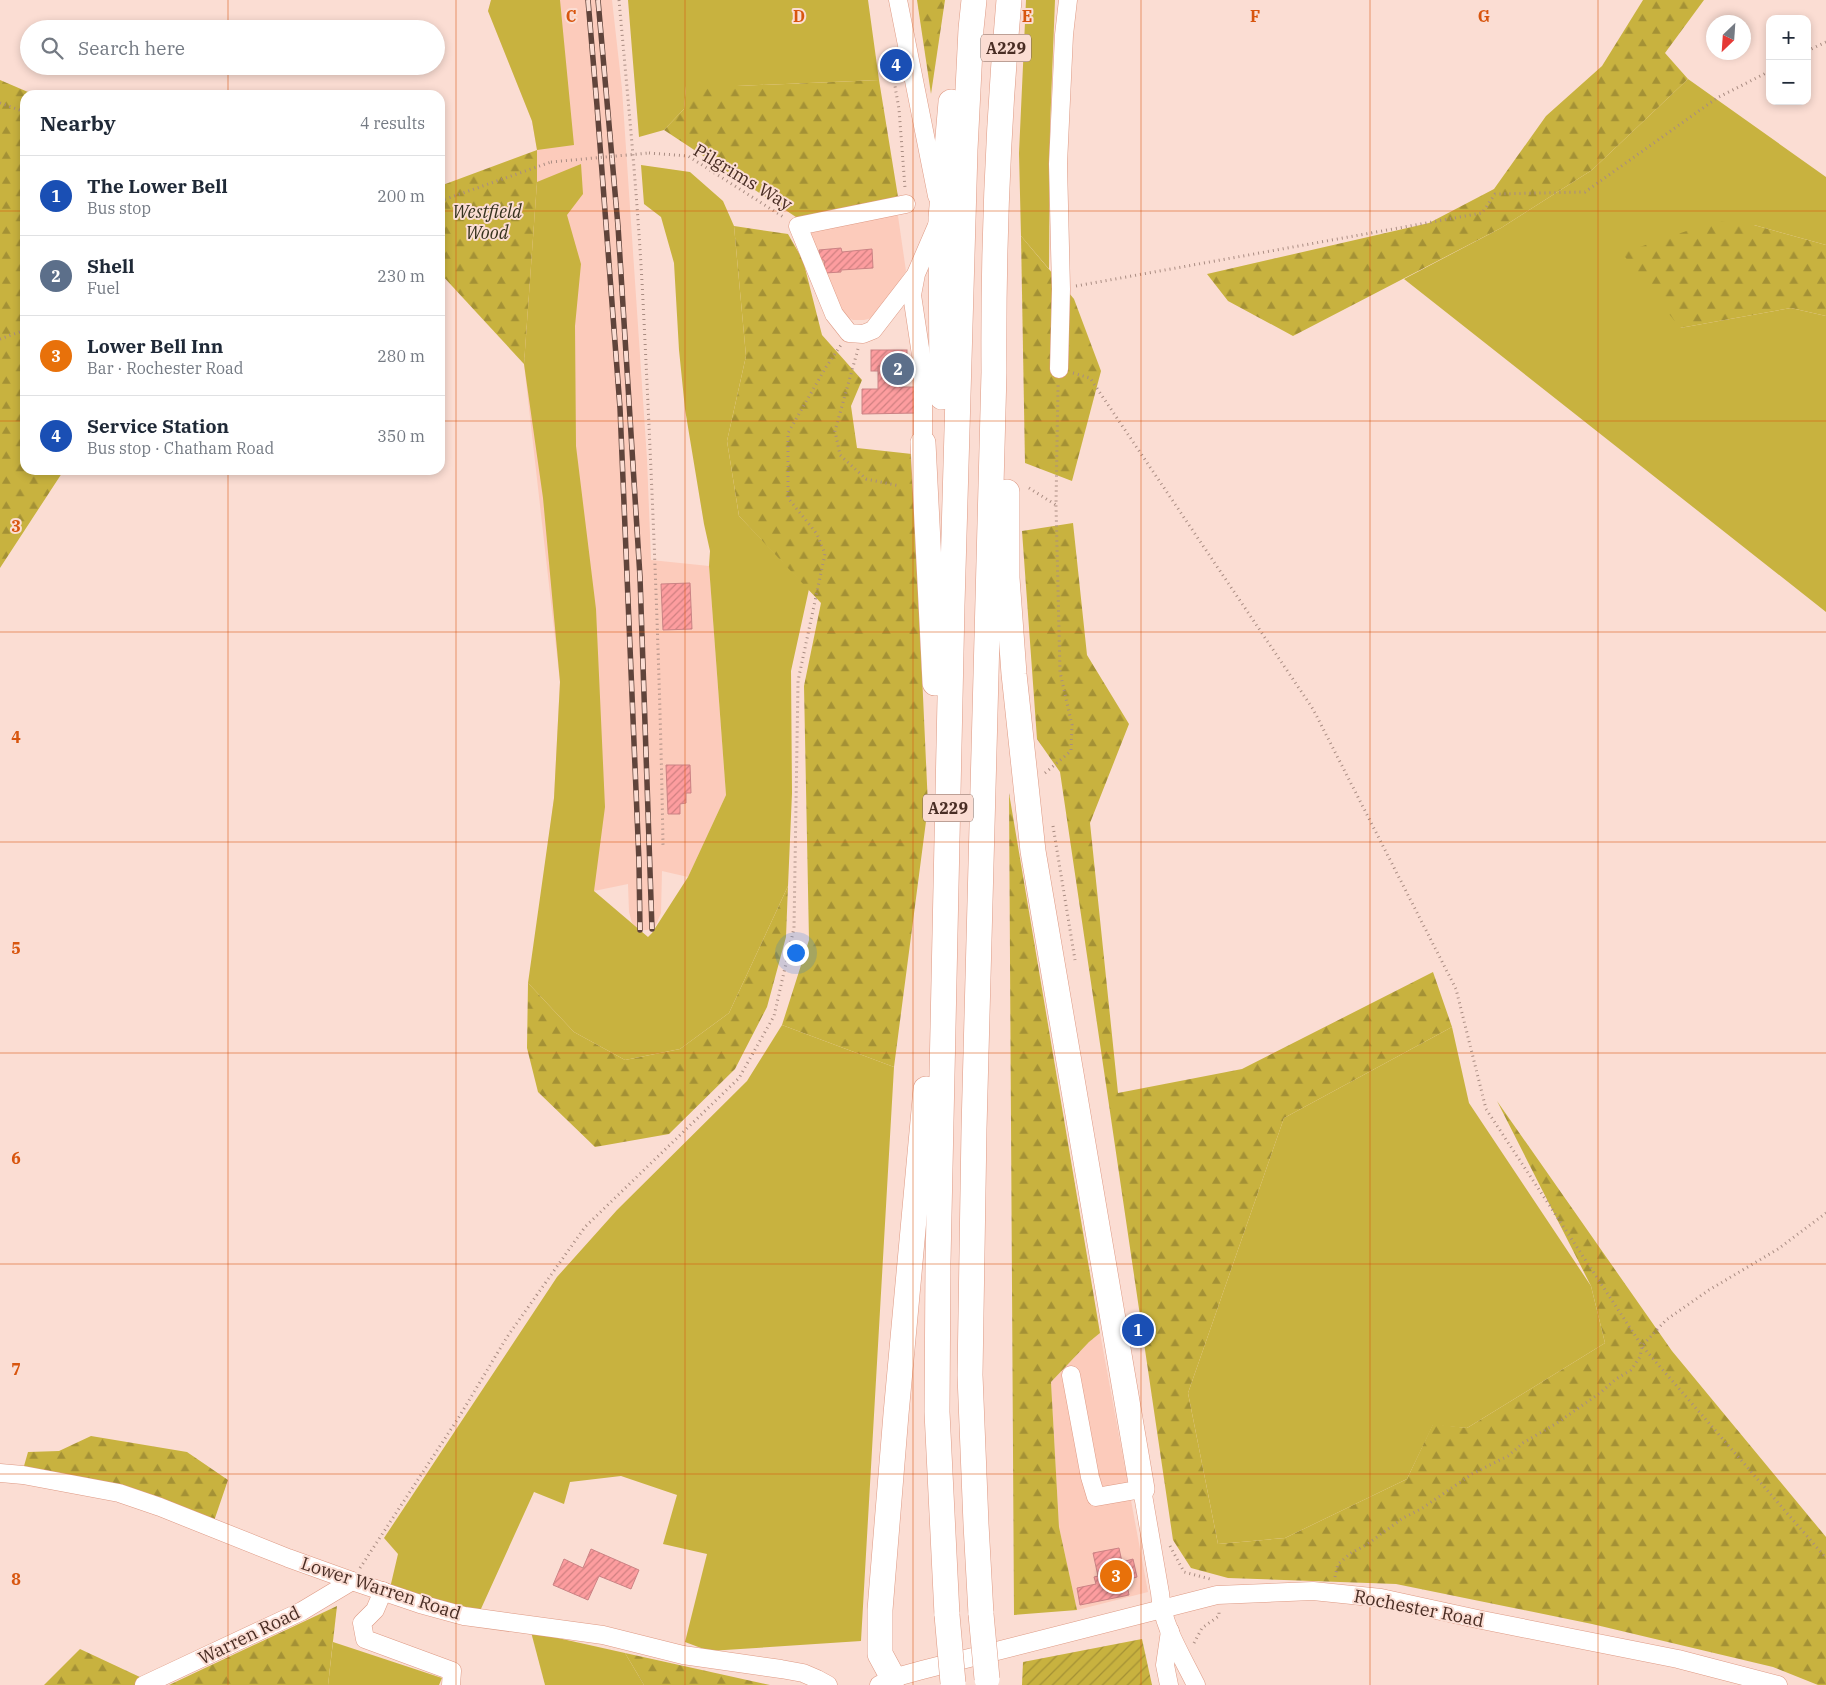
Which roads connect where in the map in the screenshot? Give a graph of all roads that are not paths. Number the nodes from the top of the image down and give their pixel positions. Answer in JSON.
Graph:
{"nodes":[{"id":1,"x":898,"y":0,"type":"edge"},
{"id":2,"x":960,"y":0,"type":"edge"},
{"id":3,"x":974,"y":0,"type":"edge"},
{"id":4,"x":1010,"y":0,"type":"edge"},
{"id":5,"x":1068,"y":0,"type":"edge"},
{"id":6,"x":906,"y":204,"type":"road end"},
{"id":7,"x":941,"y":218,"type":"junction"},
{"id":8,"x":916,"y":274,"type":"junction"},
{"id":9,"x":1059,"y":369,"type":"road end"},
{"id":10,"x":994,"y":372,"type":"junction"},
{"id":11,"x":923,"y":443,"type":"joint"},
{"id":12,"x":952,"y":605,"type":"junction"},
{"id":13,"x":946,"y":890,"type":"junction"},
{"id":14,"x":943,"y":1031,"type":"junction"},
{"id":15,"x":1071,"y":1375,"type":"dead end"},
{"id":16,"x":0,"y":1473,"type":"edge"},
{"id":17,"x":1142,"y":1489,"type":"junction"},
{"id":18,"x":352,"y":1581,"type":"junction"},
{"id":19,"x":383,"y":1591,"type":"junction"},
{"id":20,"x":1161,"y":1608,"type":"junction"},
{"id":21,"x":1170,"y":1631,"type":"junction"},
{"id":22,"x":886,"y":1682,"type":"edge"},
{"id":23,"x":987,"y":1682,"type":"edge"},
{"id":24,"x":953,"y":1684,"type":"edge"},
{"id":25,"x":144,"y":1685,"type":"edge"},
{"id":26,"x":451,"y":1685,"type":"edge"},
{"id":27,"x":828,"y":1685,"type":"edge"},
{"id":28,"x":1169,"y":1685,"type":"edge"},
{"id":29,"x":1196,"y":1685,"type":"edge"},
{"id":30,"x":1778,"y":1685,"type":"edge"}],
"edges":[{"from":1,"to":7,"type":"street"},
{"from":2,"to":7,"type":"highway"},
{"from":3,"to":12,"type":"highway","number":"A229"},
{"from":4,"to":10,"type":"highway","number":"A229"},
{"from":5,"to":9,"type":"street"},
{"from":6,"to":8,"type":"street"},
{"from":7,"to":8,"type":"street"},
{"from":7,"to":12,"type":"highway"},
{"from":8,"to":11,"type":"street"},
{"from":10,"to":17,"type":"highway"},
{"from":10,"to":23,"type":"highway","number":"A229","bridge":true},
{"from":11,"to":13,"type":"highway"},
{"from":12,"to":13,"type":"highway","number":"A229"},
{"from":13,"to":14,"type":"highway","number":"A229"},
{"from":14,"to":22,"type":"highway"},
{"from":14,"to":24,"type":"highway","number":"A229","bridge":true},
{"from":15,"to":17,"type":"street"},
{"from":16,"to":18,"type":"street","name":"Lower Warren Road"},
{"from":17,"to":20,"type":"street"},
{"from":18,"to":19,"type":"street","name":"Lower Warren Road"},
{"from":18,"to":25,"type":"street","name":"Warren Road"},
{"from":19,"to":26,"type":"street"},
{"from":19,"to":27,"type":"street","name":"Lower Warren Road"},
{"from":20,"to":21,"type":"street"},
{"from":20,"to":22,"type":"street","name":"Rochester Road"},
{"from":20,"to":30,"type":"street","name":"Rochester Road"},
{"from":21,"to":28,"type":"street"},
{"from":21,"to":29,"type":"street"}]}
